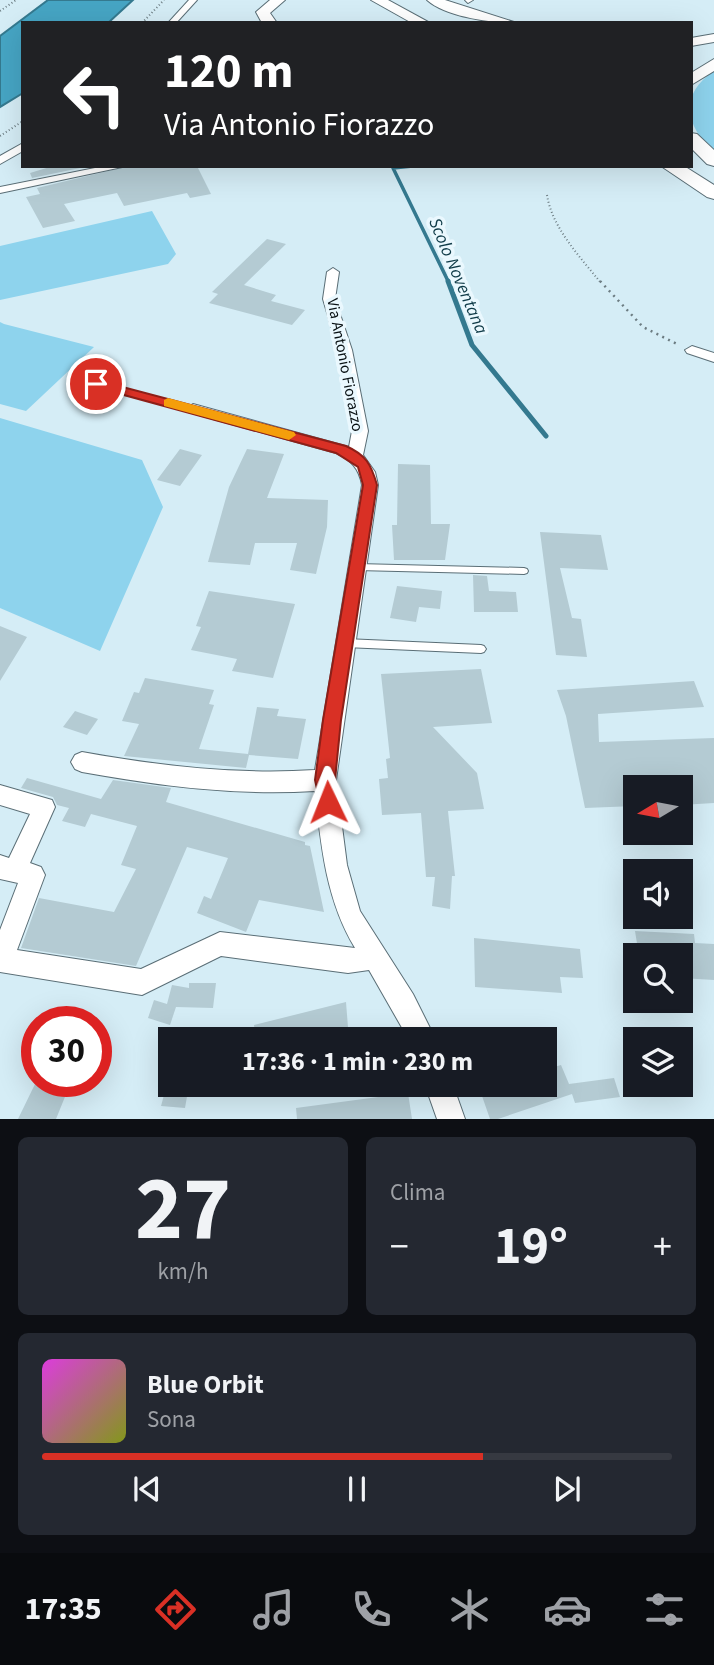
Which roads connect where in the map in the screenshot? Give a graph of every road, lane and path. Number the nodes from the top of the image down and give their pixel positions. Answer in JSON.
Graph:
{"nodes":[{"id":1,"x":16,"y":0,"type":"edge"},
{"id":2,"x":164,"y":0,"type":"edge"},
{"id":3,"x":193,"y":0,"type":"edge"},
{"id":4,"x":278,"y":0,"type":"edge"},
{"id":5,"x":379,"y":0,"type":"edge"},
{"id":6,"x":396,"y":0,"type":"edge"},
{"id":7,"x":416,"y":0,"type":"edge"},
{"id":8,"x":434,"y":0,"type":"edge"},
{"id":9,"x":0,"y":11,"type":"edge"},
{"id":10,"x":144,"y":21,"type":"edge"},
{"id":11,"x":174,"y":21,"type":"edge"},
{"id":12,"x":268,"y":21,"type":"edge"},
{"id":13,"x":419,"y":21,"type":"edge"},
{"id":14,"x":431,"y":21,"type":"edge"},
{"id":15,"x":452,"y":21,"type":"edge"},
{"id":16,"x":502,"y":21,"type":"edge"},
{"id":17,"x":714,"y":29,"type":"edge"},
{"id":18,"x":693,"y":31,"type":"edge"},
{"id":19,"x":714,"y":38,"type":"edge"},
{"id":20,"x":693,"y":42,"type":"edge"},
{"id":21,"x":714,"y":44,"type":"edge"},
{"id":22,"x":693,"y":47,"type":"edge"},
{"id":23,"x":714,"y":64,"type":"edge"},
{"id":24,"x":693,"y":78,"type":"edge"},
{"id":25,"x":21,"y":122,"type":"edge"},
{"id":26,"x":0,"y":136,"type":"edge"},
{"id":27,"x":693,"y":140,"type":"edge"},
{"id":28,"x":21,"y":147,"type":"edge"},
{"id":29,"x":714,"y":160,"type":"edge"},
{"id":30,"x":0,"y":161,"type":"edge"},
{"id":31,"x":693,"y":162,"type":"edge"},
{"id":32,"x":112,"y":168,"type":"edge"},
{"id":33,"x":673,"y":168,"type":"edge"},
{"id":34,"x":714,"y":174,"type":"edge"},
{"id":35,"x":0,"y":190,"type":"edge"},
{"id":36,"x":714,"y":193,"type":"edge"},
{"id":37,"x":547,"y":195,"type":"dead end"},
{"id":38,"x":333,"y":272,"type":"dead end"},
{"id":39,"x":692,"y":349,"type":"joint"},
{"id":40,"x":714,"y":358,"type":"edge"},
{"id":41,"x":72,"y":377,"type":"dead end"},
{"id":42,"x":193,"y":409,"type":"joint"},
{"id":43,"x":355,"y":456,"type":"junction"},
{"id":44,"x":357,"y":567,"type":"junction"},
{"id":45,"x":524,"y":571,"type":"dead end"},
{"id":46,"x":345,"y":643,"type":"junction"},
{"id":47,"x":481,"y":649,"type":"dead end"},
{"id":48,"x":82,"y":762,"type":"dead end"},
{"id":49,"x":325,"y":780,"type":"junction"},
{"id":50,"x":0,"y":794,"type":"edge"},
{"id":51,"x":7,"y":869,"type":"edge"},
{"id":52,"x":372,"y":954,"type":"junction"},
{"id":53,"x":416,"y":1027,"type":"edge"},
{"id":54,"x":443,"y":1097,"type":"edge"},
{"id":55,"x":451,"y":1119,"type":"edge"}],
"edges":[{"from":1,"to":9,"type":"path"},
{"from":2,"to":10,"type":"path"},
{"from":3,"to":11,"type":"street"},
{"from":4,"to":12,"type":"highway"},
{"from":5,"to":13,"type":"highway"},
{"from":6,"to":14,"type":"highway"},
{"from":7,"to":15,"type":"highway"},
{"from":8,"to":16,"type":"highway"},
{"from":17,"to":18,"type":"highway"},
{"from":19,"to":20,"type":"highway"},
{"from":21,"to":22,"type":"highway"},
{"from":23,"to":24,"type":"highway"},
{"from":25,"to":26,"type":"path"},
{"from":27,"to":29,"type":"highway"},
{"from":28,"to":30,"type":"street"},
{"from":31,"to":34,"type":"highway"},
{"from":32,"to":35,"type":"street"},
{"from":33,"to":36,"type":"highway"},
{"from":37,"to":39,"type":"path"},
{"from":38,"to":43,"type":"street","name":"Via Antonio Fiorazzo"},
{"from":39,"to":40,"type":"street"},
{"from":41,"to":42,"type":"lane","name":"Via Antonio Fiorazzo"},
{"from":42,"to":43,"type":"street","name":"Via Antonio Fiorazzo"},
{"from":43,"to":44,"type":"street","name":"Via Antonio Fiorazzo"},
{"from":44,"to":45,"type":"lane"},
{"from":44,"to":46,"type":"street","name":"Via Antonio Fiorazzo"},
{"from":46,"to":47,"type":"lane"},
{"from":46,"to":49,"type":"street","name":"Via Antonio Fiorazzo"},
{"from":48,"to":49,"type":"street"},
{"from":49,"to":52,"type":"street","name":"Via Antonio Fiorazzo"},
{"from":50,"to":51,"type":"street"},
{"from":51,"to":52,"type":"street"},
{"from":52,"to":53,"type":"street","name":"Via Antonio Fiorazzo"},
{"from":54,"to":55,"type":"street"}]}
